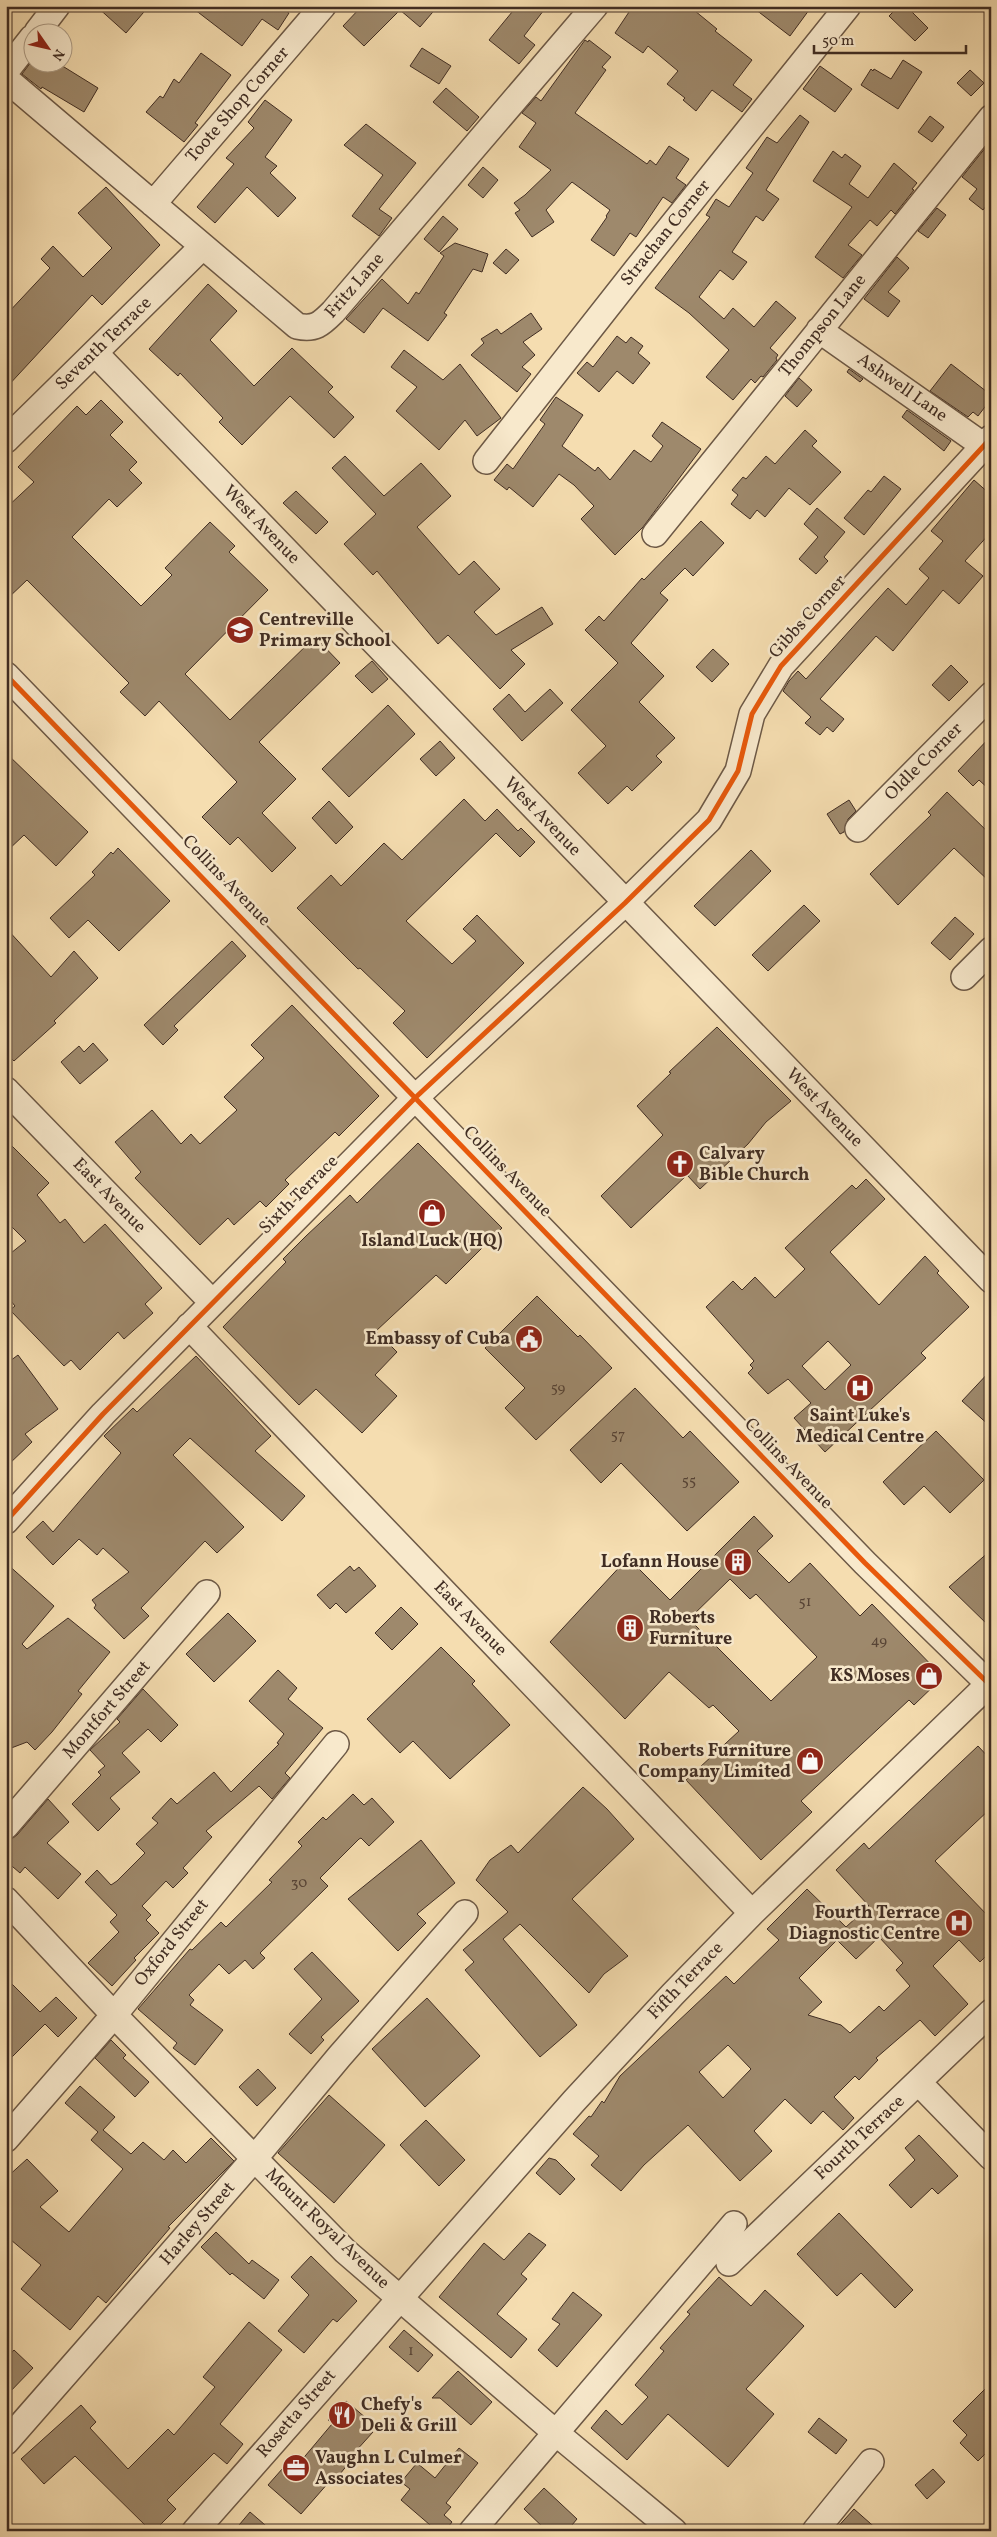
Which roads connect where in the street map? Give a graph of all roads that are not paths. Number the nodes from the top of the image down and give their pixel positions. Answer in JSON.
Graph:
{"nodes":[{"id":1,"x":57,"y":6,"type":"edge"},
{"id":2,"x":323,"y":6,"type":"edge"},
{"id":3,"x":595,"y":6,"type":"edge"},
{"id":4,"x":848,"y":6,"type":"edge"},
{"id":5,"x":45,"y":22,"type":"edge"},
{"id":6,"x":22,"y":51,"type":"edge"},
{"id":7,"x":6,"y":71,"type":"edge"},
{"id":8,"x":6,"y":79,"type":"edge"},
{"id":9,"x":991,"y":118,"type":"edge"},
{"id":10,"x":153,"y":204,"type":"junction"},
{"id":11,"x":202,"y":248,"type":"junction"},
{"id":12,"x":819,"y":330,"type":"junction"},
{"id":13,"x":95,"y":352,"type":"junction"},
{"id":14,"x":6,"y":440,"type":"edge"},
{"id":15,"x":988,"y":442,"type":"edge"},
{"id":16,"x":486,"y":461,"type":"dead end"},
{"id":17,"x":655,"y":534,"type":"dead end"},
{"id":18,"x":6,"y":674,"type":"edge"},
{"id":19,"x":991,"y":695,"type":"edge"},
{"id":20,"x":858,"y":829,"type":"dead end"},
{"id":21,"x":625,"y":903,"type":"junction"},
{"id":22,"x":991,"y":950,"type":"edge"},
{"id":23,"x":964,"y":977,"type":"dead end"},
{"id":24,"x":6,"y":1090,"type":"edge"},
{"id":25,"x":416,"y":1097,"type":"junction"},
{"id":26,"x":991,"y":1280,"type":"edge"},
{"id":27,"x":212,"y":1302,"type":"junction"},
{"id":28,"x":189,"y":1326,"type":"junction"},
{"id":29,"x":6,"y":1521,"type":"edge"},
{"id":30,"x":207,"y":1593,"type":"dead end"},
{"id":31,"x":990,"y":1684,"type":"edge"},
{"id":32,"x":336,"y":1744,"type":"dead end"},
{"id":33,"x":6,"y":1826,"type":"edge"},
{"id":34,"x":6,"y":1900,"type":"edge"},
{"id":35,"x":752,"y":1912,"type":"junction"},
{"id":36,"x":465,"y":1913,"type":"dead end"},
{"id":37,"x":991,"y":2012,"type":"edge"},
{"id":38,"x":114,"y":2015,"type":"junction"},
{"id":39,"x":919,"y":2083,"type":"junction"},
{"id":40,"x":6,"y":2139,"type":"edge"},
{"id":41,"x":991,"y":2157,"type":"edge"},
{"id":42,"x":254,"y":2159,"type":"junction"},
{"id":43,"x":734,"y":2224,"type":"dead end"},
{"id":44,"x":728,"y":2263,"type":"dead end"},
{"id":45,"x":399,"y":2298,"type":"junction"},
{"id":46,"x":556,"y":2433,"type":"junction"},
{"id":47,"x":6,"y":2442,"type":"edge"},
{"id":48,"x":871,"y":2462,"type":"dead end"},
{"id":49,"x":195,"y":2531,"type":"edge"},
{"id":50,"x":472,"y":2531,"type":"edge"},
{"id":51,"x":674,"y":2531,"type":"edge"},
{"id":52,"x":815,"y":2531,"type":"edge"}],
"edges":[{"from":1,"to":5,"type":"street"},
{"from":2,"to":10,"type":"street","name":"Toote Shop Corner"},
{"from":3,"to":11,"type":"street","name":"Fritz Lane"},
{"from":4,"to":16,"type":"street","name":"Strachan Corner"},
{"from":6,"to":7,"type":"street"},
{"from":8,"to":10,"type":"street","name":"Fritz Lane"},
{"from":9,"to":12,"type":"street","name":"Thompson Lane"},
{"from":10,"to":11,"type":"street","name":"Fritz Lane"},
{"from":11,"to":13,"type":"street","name":"Seventh Terrace"},
{"from":12,"to":15,"type":"street","name":"Ashwell Lane"},
{"from":12,"to":17,"type":"street","name":"Thompson Lane"},
{"from":13,"to":14,"type":"street","name":"Seventh Terrace"},
{"from":13,"to":21,"type":"street","name":"West Avenue"},
{"from":15,"to":21,"type":"street","name":"Gibbs Corner"},
{"from":18,"to":25,"type":"street","name":"Collins Avenue"},
{"from":19,"to":20,"type":"street","name":"Oldle Corner"},
{"from":21,"to":25,"type":"street","name":"Sixth Terrace"},
{"from":21,"to":26,"type":"street","name":"West Avenue"},
{"from":22,"to":23,"type":"street"},
{"from":24,"to":27,"type":"street","name":"East Avenue"},
{"from":25,"to":27,"type":"street","name":"Sixth Terrace"},
{"from":25,"to":31,"type":"street","name":"Collins Avenue"},
{"from":27,"to":28,"type":"street","name":"Sixth Terrace"},
{"from":28,"to":29,"type":"street","name":"Sixth Terrace"},
{"from":28,"to":35,"type":"street","name":"East Avenue"},
{"from":30,"to":33,"type":"street","name":"Montfort Street"},
{"from":31,"to":35,"type":"street","name":"Fifth Terrace"},
{"from":32,"to":38,"type":"street","name":"Oxford Street"},
{"from":34,"to":38,"type":"street","name":"Mount Royal Avenue"},
{"from":35,"to":45,"type":"street","name":"Fifth Terrace"},
{"from":36,"to":42,"type":"street","name":"Harley Street"},
{"from":37,"to":39,"type":"street","name":"Fourth Terrace"},
{"from":38,"to":40,"type":"street","name":"Oxford Street"},
{"from":38,"to":42,"type":"street","name":"Mount Royal Avenue"},
{"from":39,"to":41,"type":"street"},
{"from":39,"to":44,"type":"street","name":"Fourth Terrace"},
{"from":42,"to":45,"type":"street","name":"Mount Royal Avenue"},
{"from":42,"to":47,"type":"street","name":"Harley Street"},
{"from":43,"to":46,"type":"street"},
{"from":45,"to":46,"type":"street","name":"Mount Royal Avenue"},
{"from":45,"to":49,"type":"street","name":"Rosetta Street"},
{"from":46,"to":50,"type":"street"},
{"from":46,"to":51,"type":"street","name":"Mount Royal Avenue"},
{"from":48,"to":52,"type":"street"}]}
